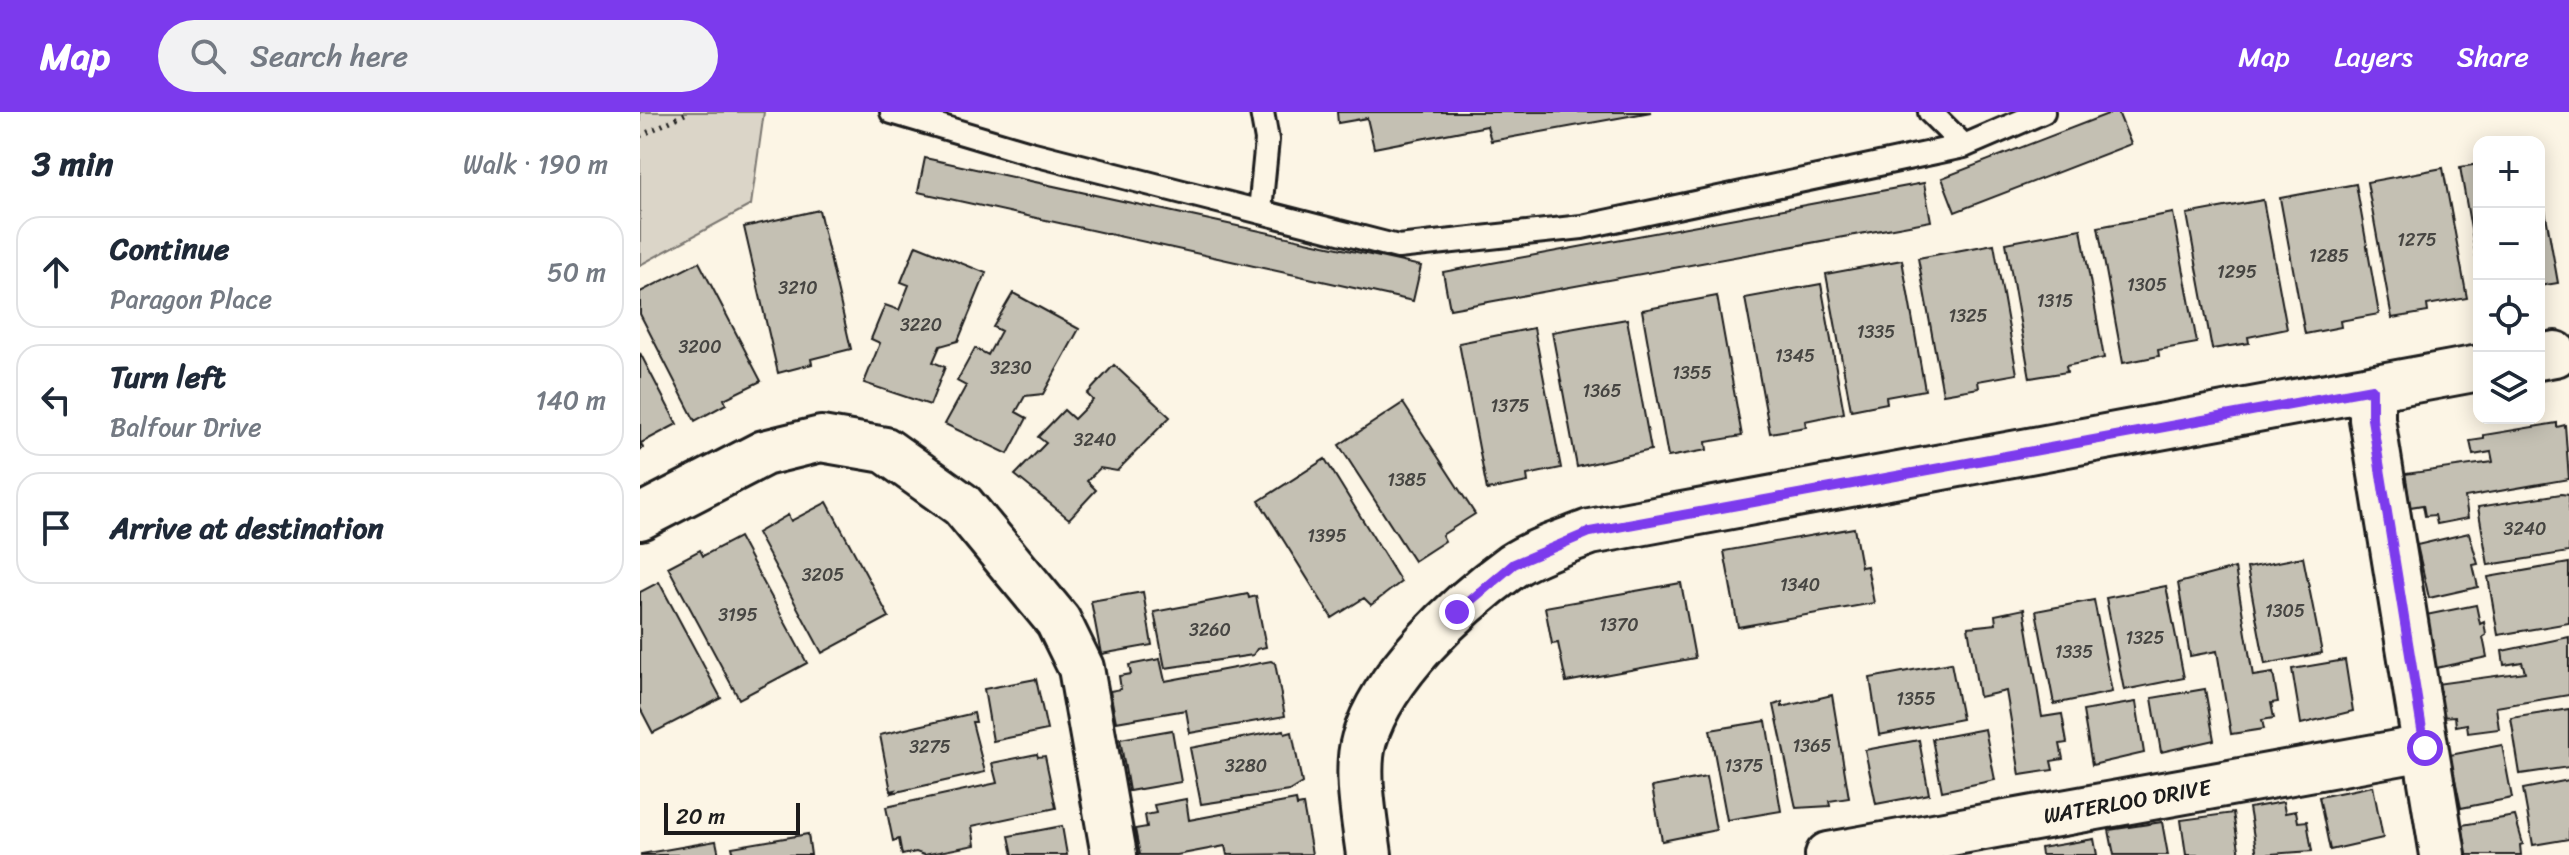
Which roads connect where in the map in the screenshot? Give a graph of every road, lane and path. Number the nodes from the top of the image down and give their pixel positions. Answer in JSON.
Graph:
{"nodes":[{"id":1,"x":689,"y":112,"type":"edge"},
{"id":2,"x":892,"y":112,"type":"edge"},
{"id":3,"x":1262,"y":112,"type":"edge"},
{"id":4,"x":1930,"y":112,"type":"edge"},
{"id":5,"x":2043,"y":112,"type":"edge"},
{"id":6,"x":640,"y":136,"type":"edge"},
{"id":7,"x":1964,"y":146,"type":"junction"},
{"id":8,"x":1260,"y":211,"type":"junction"},
{"id":9,"x":2473,"y":369,"type":"edge"},
{"id":10,"x":2372,"y":389,"type":"junction"},
{"id":11,"x":640,"y":517,"type":"edge"},
{"id":12,"x":2425,"y":748,"type":"junction"},
{"id":13,"x":1114,"y":855,"type":"edge"},
{"id":14,"x":1369,"y":855,"type":"edge"},
{"id":15,"x":1828,"y":855,"type":"edge"},
{"id":16,"x":2443,"y":855,"type":"edge"}],
"edges":[{"from":1,"to":6,"type":"path"},
{"from":2,"to":8,"type":"lane"},
{"from":3,"to":8,"type":"lane"},
{"from":4,"to":7,"type":"lane"},
{"from":5,"to":7,"type":"lane"},
{"from":7,"to":8,"type":"lane"},
{"from":9,"to":10,"type":"street"},
{"from":10,"to":12,"type":"street"},
{"from":10,"to":14,"type":"street"},
{"from":11,"to":13,"type":"street"},
{"from":12,"to":15,"type":"street","name":"WATERLOO DRIVE"},
{"from":12,"to":16,"type":"street"}]}
